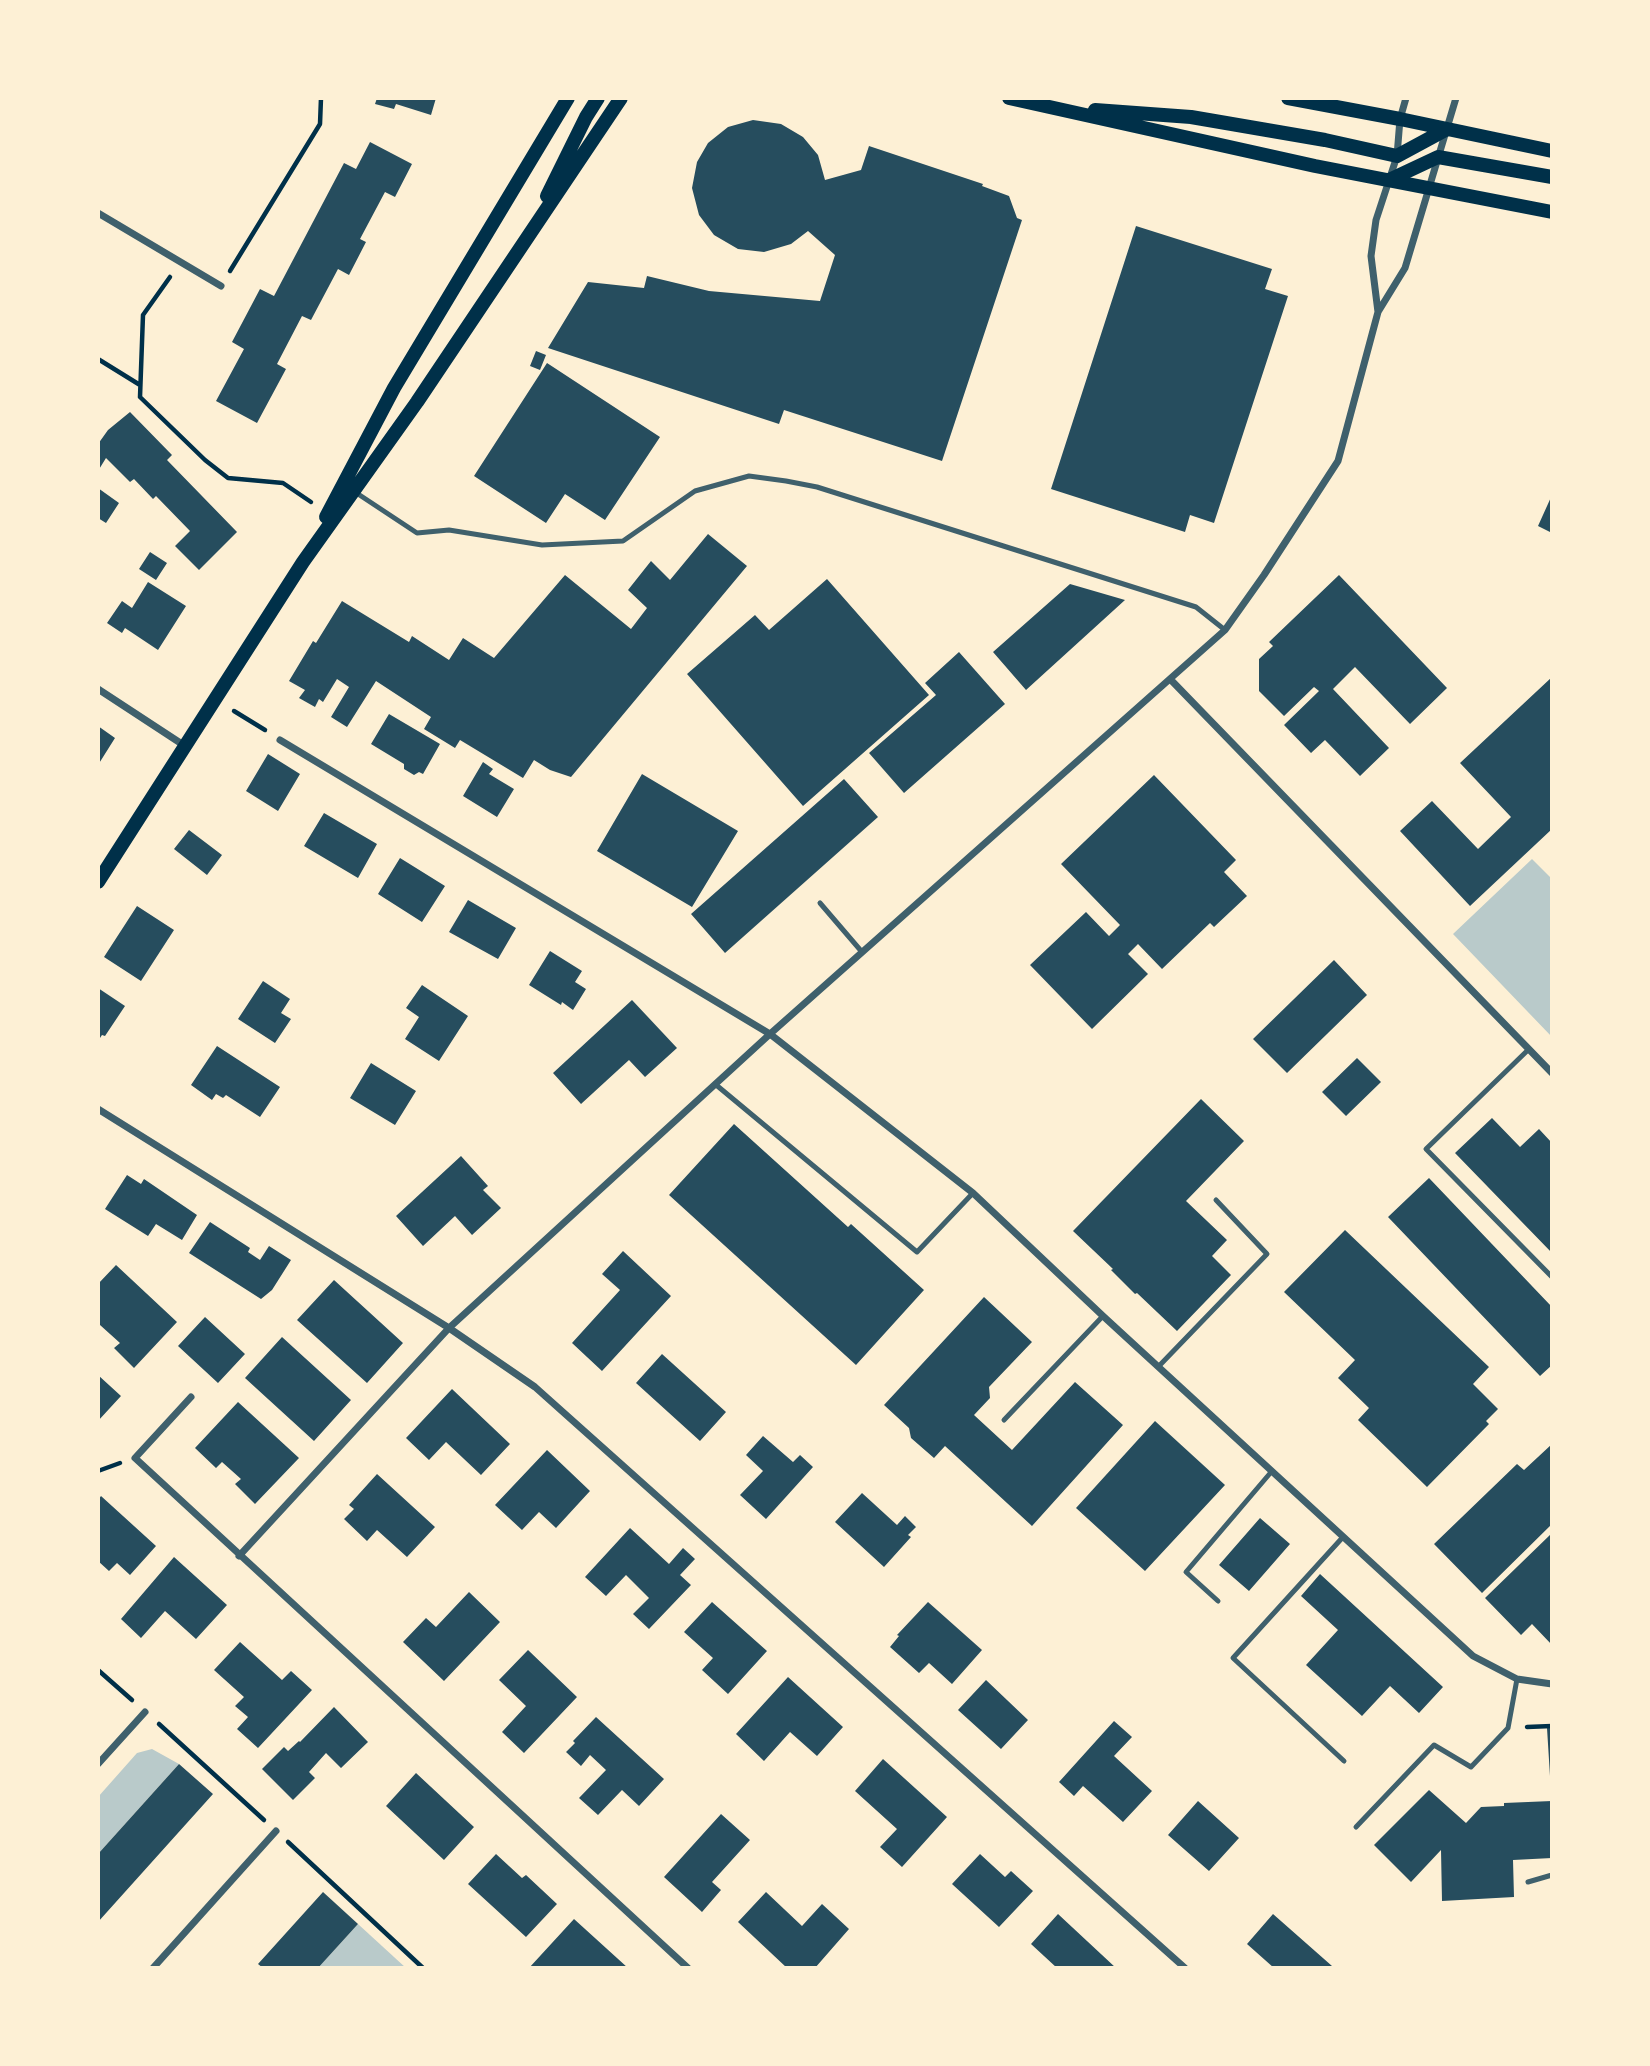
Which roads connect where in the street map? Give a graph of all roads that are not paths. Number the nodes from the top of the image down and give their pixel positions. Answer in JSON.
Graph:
{"nodes":[{"id":1,"x":568,"y":98,"type":"edge"},
{"id":2,"x":598,"y":98,"type":"edge"},
{"id":3,"x":621,"y":98,"type":"edge"},
{"id":4,"x":1009,"y":98,"type":"edge"},
{"id":5,"x":1288,"y":98,"type":"edge"},
{"id":6,"x":1406,"y":98,"type":"edge"},
{"id":7,"x":1456,"y":98,"type":"edge"},
{"id":8,"x":1047,"y":106,"type":"junction"},
{"id":9,"x":1400,"y":118,"type":"junction"},
{"id":10,"x":1447,"y":130,"type":"junction"},
{"id":11,"x":1552,"y":151,"type":"edge"},
{"id":12,"x":1396,"y":156,"type":"junction"},
{"id":13,"x":1438,"y":157,"type":"junction"},
{"id":14,"x":1552,"y":177,"type":"edge"},
{"id":15,"x":1389,"y":180,"type":"junction"},
{"id":16,"x":1428,"y":188,"type":"junction"},
{"id":17,"x":1552,"y":212,"type":"edge"},
{"id":18,"x":98,"y":213,"type":"edge"},
{"id":19,"x":520,"y":251,"type":"junction"},
{"id":20,"x":221,"y":286,"type":"road end"},
{"id":21,"x":1378,"y":312,"type":"junction"},
{"id":22,"x":349,"y":488,"type":"junction"},
{"id":23,"x":303,"y":562,"type":"junction"},
{"id":24,"x":1225,"y":630,"type":"junction"},
{"id":25,"x":1170,"y":679,"type":"junction"},
{"id":26,"x":98,"y":689,"type":"edge"},
{"id":27,"x":280,"y":740,"type":"dead end"},
{"id":28,"x":185,"y":746,"type":"junction"},
{"id":29,"x":98,"y":883,"type":"edge"},
{"id":30,"x":820,"y":903,"type":"dead end"},
{"id":31,"x":862,"y":952,"type":"junction"},
{"id":32,"x":770,"y":1034,"type":"junction"},
{"id":33,"x":1529,"y":1049,"type":"junction"},
{"id":34,"x":1552,"y":1073,"type":"edge"},
{"id":35,"x":715,"y":1084,"type":"junction"},
{"id":36,"x":98,"y":1109,"type":"edge"},
{"id":37,"x":973,"y":1193,"type":"junction"},
{"id":38,"x":1216,"y":1200,"type":"dead end"},
{"id":39,"x":1552,"y":1277,"type":"edge"},
{"id":40,"x":1103,"y":1316,"type":"junction"},
{"id":41,"x":449,"y":1328,"type":"junction"},
{"id":42,"x":1159,"y":1366,"type":"junction"},
{"id":43,"x":191,"y":1396,"type":"dead end"},
{"id":44,"x":1004,"y":1420,"type":"dead end"},
{"id":45,"x":1272,"y":1471,"type":"junction"},
{"id":46,"x":1343,"y":1537,"type":"junction"},
{"id":47,"x":239,"y":1556,"type":"junction"},
{"id":48,"x":1218,"y":1601,"type":"dead end"},
{"id":49,"x":1517,"y":1679,"type":"junction"},
{"id":50,"x":1552,"y":1684,"type":"edge"},
{"id":51,"x":145,"y":1712,"type":"dead end"},
{"id":52,"x":1344,"y":1760,"type":"dead end"},
{"id":53,"x":98,"y":1764,"type":"edge"},
{"id":54,"x":1356,"y":1828,"type":"dead end"},
{"id":55,"x":276,"y":1831,"type":"dead end"},
{"id":56,"x":1552,"y":1875,"type":"edge"},
{"id":57,"x":1528,"y":1882,"type":"dead end"},
{"id":58,"x":153,"y":1968,"type":"edge"},
{"id":59,"x":688,"y":1968,"type":"edge"},
{"id":60,"x":1185,"y":1968,"type":"edge"}],
"edges":[{"from":1,"to":22,"type":"main road"},
{"from":2,"to":19,"type":"main road"},
{"from":3,"to":19,"type":"main road"},
{"from":4,"to":8,"type":"main road"},
{"from":5,"to":9,"type":"main road"},
{"from":6,"to":9,"type":"street"},
{"from":7,"to":10,"type":"street"},
{"from":8,"to":12,"type":"main road"},
{"from":8,"to":15,"type":"main road"},
{"from":9,"to":10,"type":"main road"},
{"from":9,"to":12,"type":"street"},
{"from":10,"to":11,"type":"main road"},
{"from":10,"to":12,"type":"main road"},
{"from":10,"to":13,"type":"street"},
{"from":12,"to":15,"type":"street"},
{"from":13,"to":14,"type":"main road"},
{"from":13,"to":15,"type":"main road"},
{"from":13,"to":16,"type":"street"},
{"from":15,"to":16,"type":"main road"},
{"from":15,"to":21,"type":"street"},
{"from":16,"to":17,"type":"main road"},
{"from":16,"to":21,"type":"street"},
{"from":18,"to":20,"type":"street"},
{"from":19,"to":22,"type":"main road"},
{"from":21,"to":24,"type":"street"},
{"from":22,"to":23,"type":"main road"},
{"from":22,"to":23,"type":"main road"},
{"from":22,"to":24,"type":"lane"},
{"from":23,"to":28,"type":"main road"},
{"from":24,"to":25,"type":"street"},
{"from":25,"to":31,"type":"street"},
{"from":25,"to":33,"type":"street"},
{"from":26,"to":28,"type":"street"},
{"from":27,"to":32,"type":"street"},
{"from":28,"to":29,"type":"main road"},
{"from":30,"to":31,"type":"lane"},
{"from":31,"to":32,"type":"street"},
{"from":32,"to":35,"type":"street"},
{"from":32,"to":37,"type":"street"},
{"from":33,"to":34,"type":"street"},
{"from":33,"to":39,"type":"lane"},
{"from":35,"to":37,"type":"lane"},
{"from":35,"to":41,"type":"street"},
{"from":36,"to":41,"type":"street"},
{"from":37,"to":40,"type":"street"},
{"from":38,"to":42,"type":"lane"},
{"from":40,"to":42,"type":"street"},
{"from":40,"to":44,"type":"lane"},
{"from":41,"to":47,"type":"street"},
{"from":41,"to":60,"type":"street"},
{"from":42,"to":45,"type":"street"},
{"from":43,"to":47,"type":"street"},
{"from":45,"to":46,"type":"street"},
{"from":45,"to":48,"type":"lane"},
{"from":46,"to":49,"type":"street"},
{"from":46,"to":52,"type":"lane"},
{"from":47,"to":59,"type":"street"},
{"from":49,"to":50,"type":"street"},
{"from":49,"to":54,"type":"lane"},
{"from":51,"to":53,"type":"street"},
{"from":55,"to":58,"type":"street"},
{"from":56,"to":57,"type":"lane"}]}
